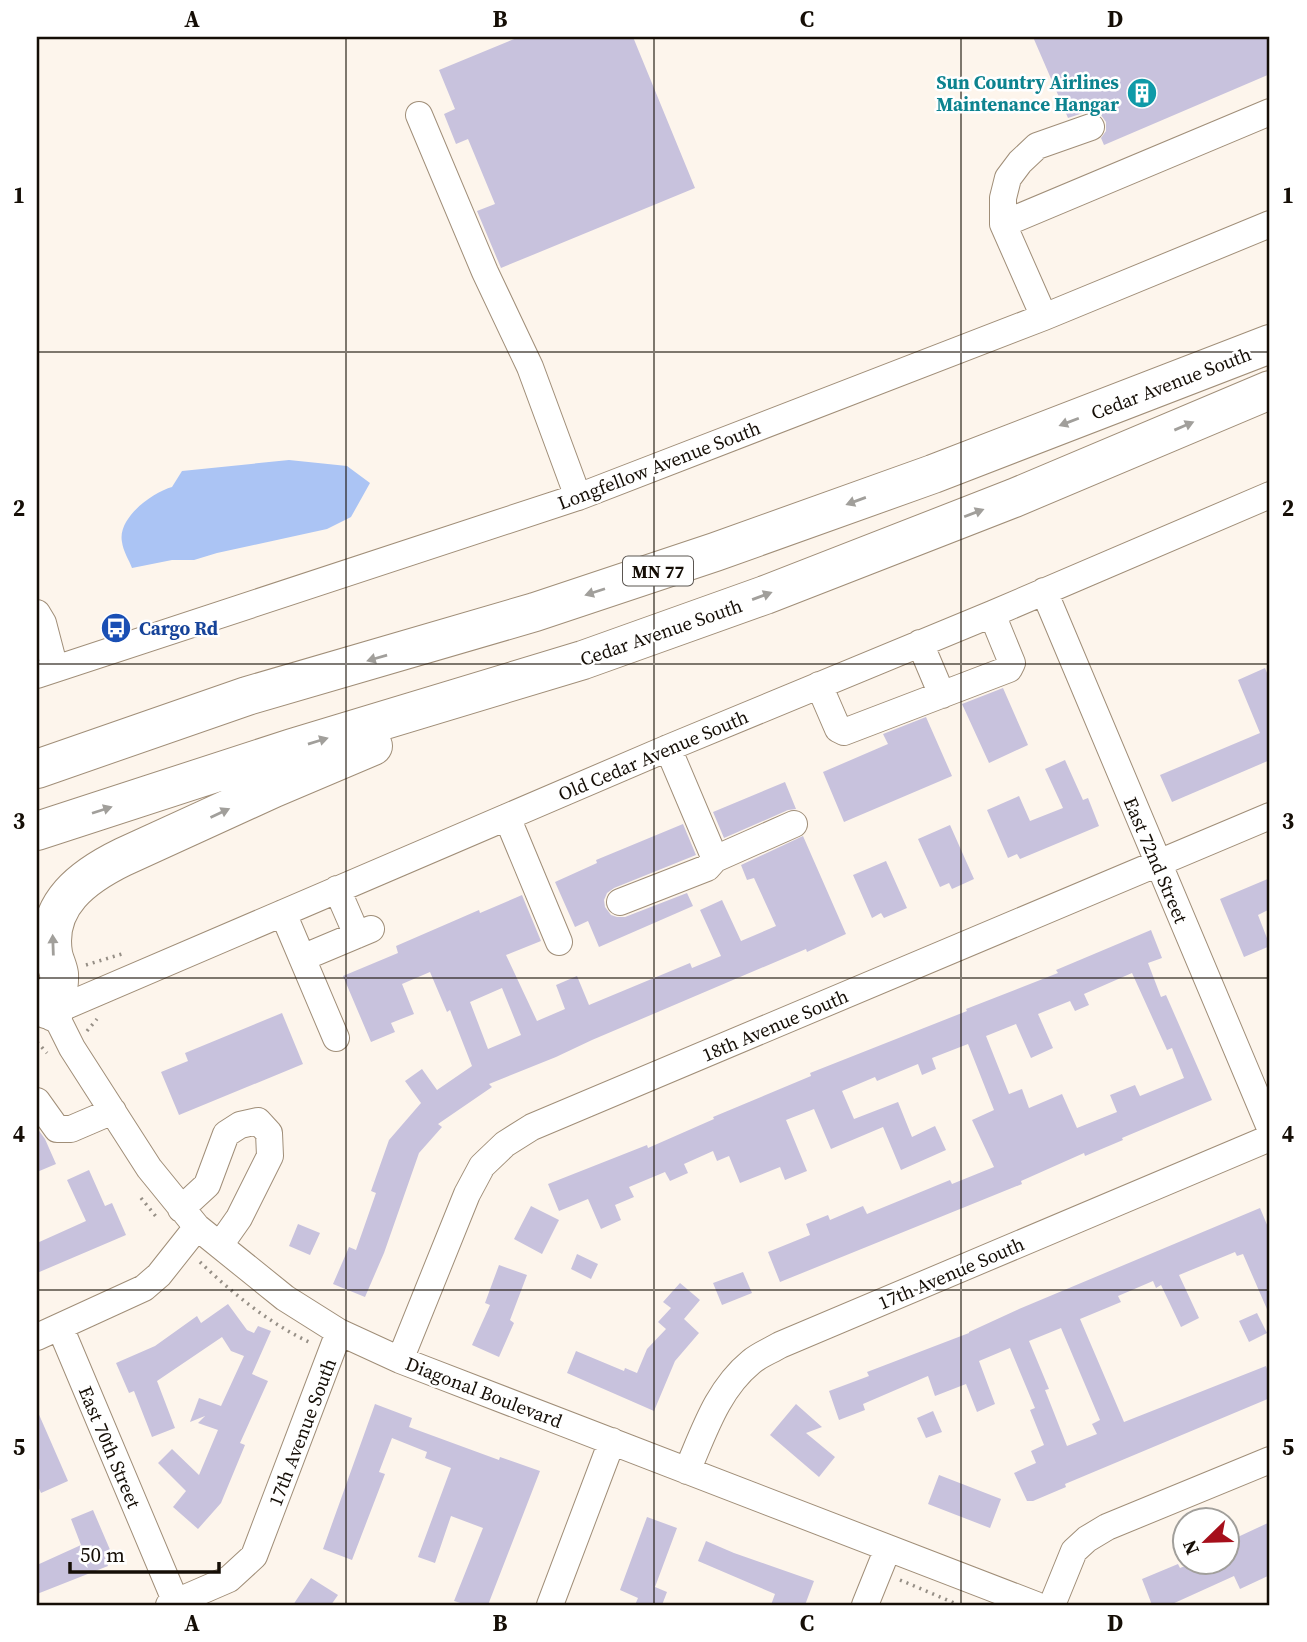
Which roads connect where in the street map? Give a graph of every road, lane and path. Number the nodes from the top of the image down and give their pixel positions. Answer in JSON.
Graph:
{"nodes":[{"id":1,"x":1270,"y":112,"type":"edge"},
{"id":2,"x":419,"y":115,"type":"dead end"},
{"id":3,"x":1091,"y":127,"type":"dead end"},
{"id":4,"x":1003,"y":224,"type":"junction"},
{"id":5,"x":1270,"y":224,"type":"edge"},
{"id":6,"x":1044,"y":317,"type":"junction"},
{"id":7,"x":1270,"y":344,"type":"edge"},
{"id":8,"x":1270,"y":390,"type":"edge"},
{"id":9,"x":1270,"y":495,"type":"edge"},
{"id":10,"x":578,"y":497,"type":"junction"},
{"id":11,"x":1044,"y":591,"type":"junction"},
{"id":12,"x":37,"y":613,"type":"edge"},
{"id":13,"x":992,"y":614,"type":"junction"},
{"id":14,"x":920,"y":643,"type":"junction"},
{"id":15,"x":583,"y":660,"type":"junction"},
{"id":16,"x":43,"y":665,"type":"edge"},
{"id":17,"x":819,"y":685,"type":"junction"},
{"id":18,"x":942,"y":695,"type":"junction"},
{"id":19,"x":668,"y":748,"type":"junction"},
{"id":20,"x":37,"y":769,"type":"edge"},
{"id":21,"x":1270,"y":816,"type":"edge"},
{"id":22,"x":507,"y":817,"type":"junction"},
{"id":23,"x":794,"y":824,"type":"dead end"},
{"id":24,"x":37,"y":831,"type":"edge"},
{"id":25,"x":715,"y":859,"type":"junction"},
{"id":26,"x":1158,"y":864,"type":"junction"},
{"id":27,"x":337,"y":889,"type":"junction"},
{"id":28,"x":620,"y":902,"type":"dead end"},
{"id":29,"x":283,"y":913,"type":"junction"},
{"id":30,"x":559,"y":942,"type":"dead end"},
{"id":31,"x":302,"y":958,"type":"junction"},
{"id":32,"x":95,"y":1014,"type":"dead end"},
{"id":33,"x":41,"y":1017,"type":"edge"},
{"id":34,"x":85,"y":1033,"type":"dead end"},
{"id":35,"x":336,"y":1038,"type":"dead end"},
{"id":36,"x":47,"y":1053,"type":"dead end"},
{"id":37,"x":37,"y":1101,"type":"edge"},
{"id":38,"x":113,"y":1111,"type":"junction"},
{"id":39,"x":1270,"y":1128,"type":"edge"},
{"id":40,"x":1270,"y":1138,"type":"edge"},
{"id":41,"x":189,"y":1218,"type":"junction"},
{"id":42,"x":211,"y":1254,"type":"junction"},
{"id":43,"x":49,"y":1332,"type":"edge"},
{"id":44,"x":339,"y":1332,"type":"junction"},
{"id":45,"x":316,"y":1346,"type":"dead end"},
{"id":46,"x":400,"y":1360,"type":"junction"},
{"id":47,"x":612,"y":1441,"type":"junction"},
{"id":48,"x":1270,"y":1460,"type":"edge"},
{"id":49,"x":687,"y":1471,"type":"junction"},
{"id":50,"x":888,"y":1548,"type":"junction"},
{"id":51,"x":895,"y":1577,"type":"dead end"},
{"id":52,"x":174,"y":1604,"type":"edge"},
{"id":53,"x":550,"y":1605,"type":"edge"},
{"id":54,"x":865,"y":1605,"type":"edge"},
{"id":55,"x":959,"y":1605,"type":"edge"},
{"id":56,"x":1037,"y":1605,"type":"edge"},
{"id":57,"x":1052,"y":1605,"type":"edge"}],
"edges":[{"from":1,"to":4,"type":"street"},
{"from":2,"to":10,"type":"street"},
{"from":3,"to":4,"type":"street"},
{"from":4,"to":6,"type":"street"},
{"from":5,"to":6,"type":"street","name":"Longfellow Avenue South"},
{"from":6,"to":10,"type":"street","name":"Longfellow Avenue South"},
{"from":7,"to":20,"type":"highway","name":"Cedar Avenue South","number":"MN 77","one_way":true},
{"from":15,"to":8,"type":"highway","name":"Cedar Avenue South","one_way":true},
{"from":9,"to":11,"type":"street","name":"Old Cedar Avenue South"},
{"from":10,"to":16,"type":"street","name":"Longfellow Avenue South"},
{"from":11,"to":13,"type":"street","name":"Old Cedar Avenue South"},
{"from":11,"to":26,"type":"street","name":"East 72nd Street"},
{"from":12,"to":16,"type":"street"},
{"from":13,"to":14,"type":"street","name":"Old Cedar Avenue South"},
{"from":13,"to":18,"type":"street"},
{"from":14,"to":17,"type":"street","name":"Old Cedar Avenue South"},
{"from":14,"to":18,"type":"street"},
{"from":24,"to":15,"type":"highway","name":"Cedar Avenue South","one_way":true},
{"from":33,"to":15,"type":"highway","one_way":true},
{"from":17,"to":18,"type":"street"},
{"from":17,"to":19,"type":"street","name":"Old Cedar Avenue South"},
{"from":19,"to":22,"type":"street","name":"Old Cedar Avenue South"},
{"from":19,"to":25,"type":"street"},
{"from":21,"to":26,"type":"street","name":"18th Avenue South"},
{"from":22,"to":27,"type":"street","name":"Old Cedar Avenue South"},
{"from":22,"to":30,"type":"street"},
{"from":23,"to":25,"type":"street"},
{"from":25,"to":28,"type":"street"},
{"from":26,"to":39,"type":"street","name":"East 72nd Street"},
{"from":26,"to":46,"type":"street","name":"18th Avenue South"},
{"from":27,"to":29,"type":"street","name":"Old Cedar Avenue South"},
{"from":27,"to":31,"type":"street"},
{"from":29,"to":31,"type":"street"},
{"from":29,"to":33,"type":"street","name":"Old Cedar Avenue South"},
{"from":31,"to":35,"type":"street"},
{"from":32,"to":34,"type":"path"},
{"from":33,"to":36,"type":"path"},
{"from":33,"to":38,"type":"street","name":"Diagonal Boulevard"},
{"from":37,"to":38,"type":"street"},
{"from":38,"to":41,"type":"street","name":"Diagonal Boulevard"},
{"from":40,"to":49,"type":"street","name":"17th Avenue South"},
{"from":41,"to":42,"type":"street","name":"Diagonal Boulevard"},
{"from":41,"to":42,"type":"street"},
{"from":41,"to":43,"type":"street"},
{"from":42,"to":44,"type":"street","name":"Diagonal Boulevard"},
{"from":42,"to":45,"type":"path"},
{"from":43,"to":52,"type":"street","name":"East 70th Street"},
{"from":44,"to":46,"type":"street","name":"Diagonal Boulevard"},
{"from":44,"to":52,"type":"street","name":"17th Avenue South"},
{"from":46,"to":47,"type":"street","name":"Diagonal Boulevard"},
{"from":47,"to":49,"type":"street","name":"Diagonal Boulevard"},
{"from":47,"to":53,"type":"street"},
{"from":48,"to":57,"type":"street"},
{"from":49,"to":50,"type":"street","name":"Diagonal Boulevard"},
{"from":50,"to":54,"type":"street"},
{"from":50,"to":56,"type":"street","name":"Diagonal Boulevard"},
{"from":51,"to":55,"type":"path"}]}
